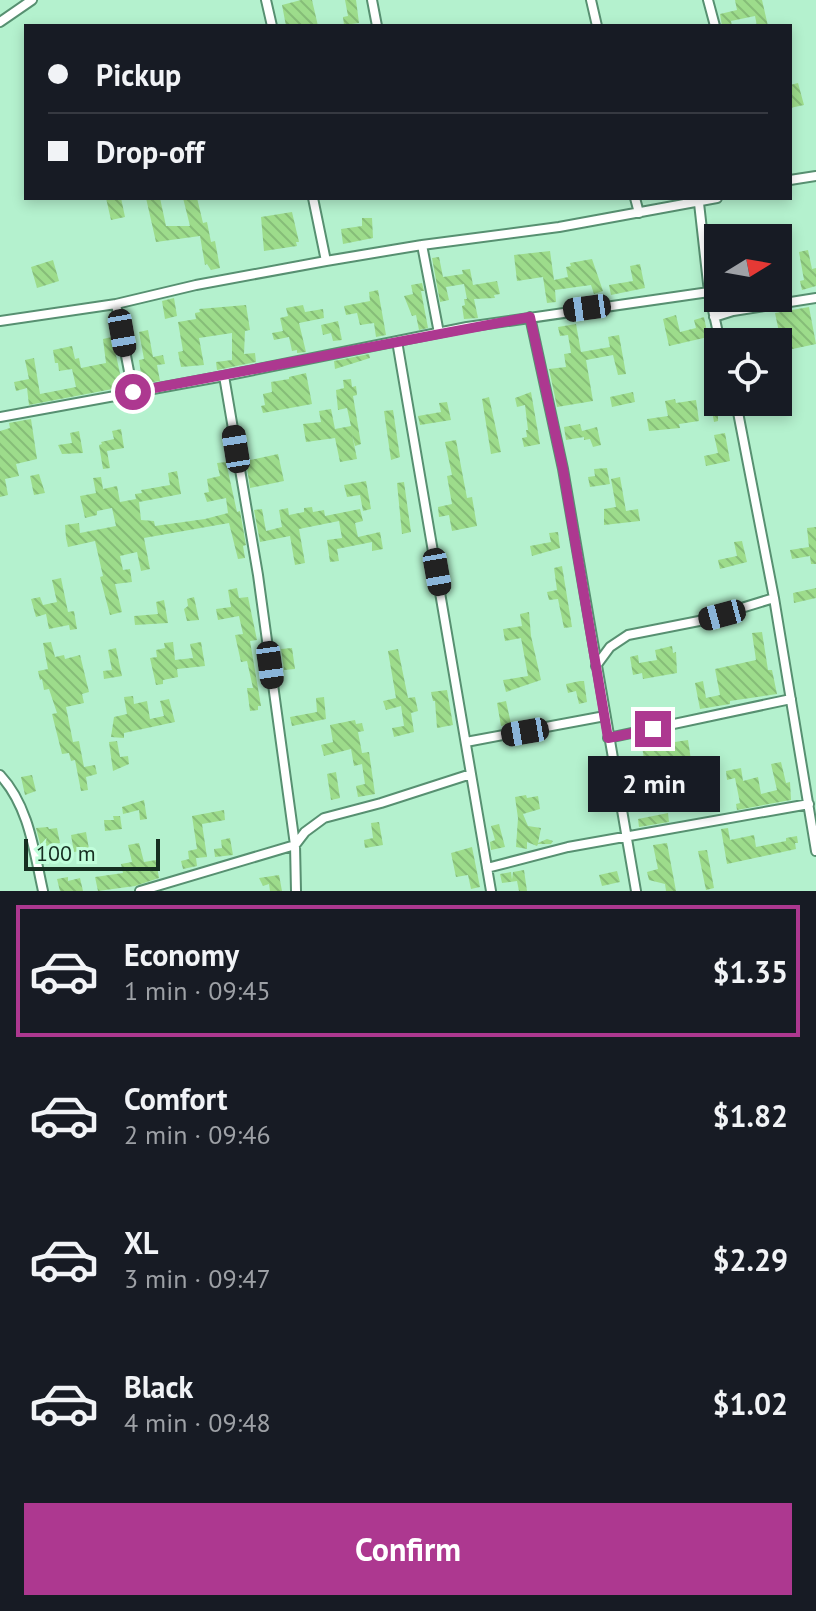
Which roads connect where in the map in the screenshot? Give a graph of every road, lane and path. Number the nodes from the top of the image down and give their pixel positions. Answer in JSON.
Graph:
{"nodes":[{"id":1,"x":32,"y":0,"type":"edge"},
{"id":2,"x":266,"y":0,"type":"edge"},
{"id":3,"x":372,"y":0,"type":"edge"},
{"id":4,"x":591,"y":0,"type":"edge"},
{"id":5,"x":708,"y":0,"type":"edge"},
{"id":6,"x":0,"y":22,"type":"edge"},
{"id":7,"x":272,"y":24,"type":"edge"},
{"id":8,"x":377,"y":24,"type":"edge"},
{"id":9,"x":597,"y":24,"type":"edge"},
{"id":10,"x":714,"y":24,"type":"edge"},
{"id":11,"x":816,"y":176,"type":"edge"},
{"id":12,"x":792,"y":180,"type":"edge"},
{"id":13,"x":313,"y":200,"type":"edge"},
{"id":14,"x":636,"y":200,"type":"edge"},
{"id":15,"x":710,"y":200,"type":"edge"},
{"id":16,"x":699,"y":203,"type":"junction"},
{"id":17,"x":639,"y":213,"type":"junction"},
{"id":18,"x":422,"y":245,"type":"junction"},
{"id":19,"x":704,"y":248,"type":"edge"},
{"id":20,"x":326,"y":261,"type":"junction"},
{"id":21,"x":704,"y":293,"type":"edge"},
{"id":22,"x":816,"y":298,"type":"edge"},
{"id":23,"x":116,"y":304,"type":"junction"},
{"id":24,"x":713,"y":312,"type":"edge"},
{"id":25,"x":530,"y":317,"type":"junction"},
{"id":26,"x":714,"y":317,"type":"junction"},
{"id":27,"x":0,"y":321,"type":"edge"},
{"id":28,"x":717,"y":328,"type":"edge"},
{"id":29,"x":439,"y":333,"type":"junction"},
{"id":30,"x":397,"y":341,"type":"junction"},
{"id":31,"x":224,"y":376,"type":"junction"},
{"id":32,"x":133,"y":392,"type":"junction"},
{"id":33,"x":739,"y":416,"type":"edge"},
{"id":34,"x":0,"y":417,"type":"edge"},
{"id":35,"x":774,"y":598,"type":"junction"},
{"id":36,"x":596,"y":666,"type":"junction"},
{"id":37,"x":791,"y":699,"type":"junction"},
{"id":38,"x":605,"y":716,"type":"junction"},
{"id":39,"x":608,"y":738,"type":"junction"},
{"id":40,"x":466,"y":742,"type":"junction"},
{"id":41,"x":471,"y":774,"type":"junction"},
{"id":42,"x":0,"y":775,"type":"edge"},
{"id":43,"x":811,"y":798,"type":"edge"},
{"id":44,"x":626,"y":836,"type":"junction"},
{"id":45,"x":295,"y":845,"type":"junction"},
{"id":46,"x":816,"y":851,"type":"edge"},
{"id":47,"x":487,"y":868,"type":"junction"},
{"id":48,"x":152,"y":889,"type":"edge"},
{"id":49,"x":43,"y":891,"type":"edge"},
{"id":50,"x":140,"y":891,"type":"edge"},
{"id":51,"x":296,"y":891,"type":"edge"},
{"id":52,"x":491,"y":891,"type":"edge"},
{"id":53,"x":636,"y":891,"type":"edge"}],
"edges":[{"from":1,"to":6,"type":"street"},
{"from":2,"to":7,"type":"street"},
{"from":3,"to":8,"type":"street"},
{"from":4,"to":9,"type":"street"},
{"from":5,"to":10,"type":"street"},
{"from":11,"to":12,"type":"street"},
{"from":13,"to":20,"type":"street"},
{"from":14,"to":17,"type":"street"},
{"from":15,"to":16,"type":"street"},
{"from":16,"to":17,"type":"street"},
{"from":16,"to":19,"type":"street"},
{"from":17,"to":18,"type":"street"},
{"from":18,"to":20,"type":"street"},
{"from":18,"to":29,"type":"street"},
{"from":20,"to":23,"type":"street"},
{"from":21,"to":25,"type":"street"},
{"from":22,"to":26,"type":"street"},
{"from":23,"to":27,"type":"street"},
{"from":23,"to":32,"type":"street"},
{"from":24,"to":26,"type":"street"},
{"from":25,"to":29,"type":"street"},
{"from":25,"to":36,"type":"street"},
{"from":26,"to":28,"type":"street"},
{"from":29,"to":30,"type":"street"},
{"from":30,"to":31,"type":"street"},
{"from":30,"to":40,"type":"street"},
{"from":31,"to":32,"type":"street"},
{"from":31,"to":45,"type":"street"},
{"from":32,"to":34,"type":"street"},
{"from":33,"to":35,"type":"street"},
{"from":35,"to":36,"type":"street"},
{"from":35,"to":37,"type":"street"},
{"from":36,"to":38,"type":"street"},
{"from":37,"to":39,"type":"street"},
{"from":37,"to":43,"type":"street"},
{"from":38,"to":39,"type":"street"},
{"from":38,"to":40,"type":"street"},
{"from":39,"to":44,"type":"street"},
{"from":40,"to":41,"type":"street"},
{"from":41,"to":45,"type":"street"},
{"from":41,"to":47,"type":"street"},
{"from":42,"to":49,"type":"street"},
{"from":43,"to":44,"type":"street"},
{"from":43,"to":46,"type":"street"},
{"from":44,"to":47,"type":"street"},
{"from":44,"to":53,"type":"street"},
{"from":45,"to":48,"type":"street"},
{"from":45,"to":51,"type":"street"},
{"from":47,"to":52,"type":"street"},
{"from":48,"to":50,"type":"street"}]}
